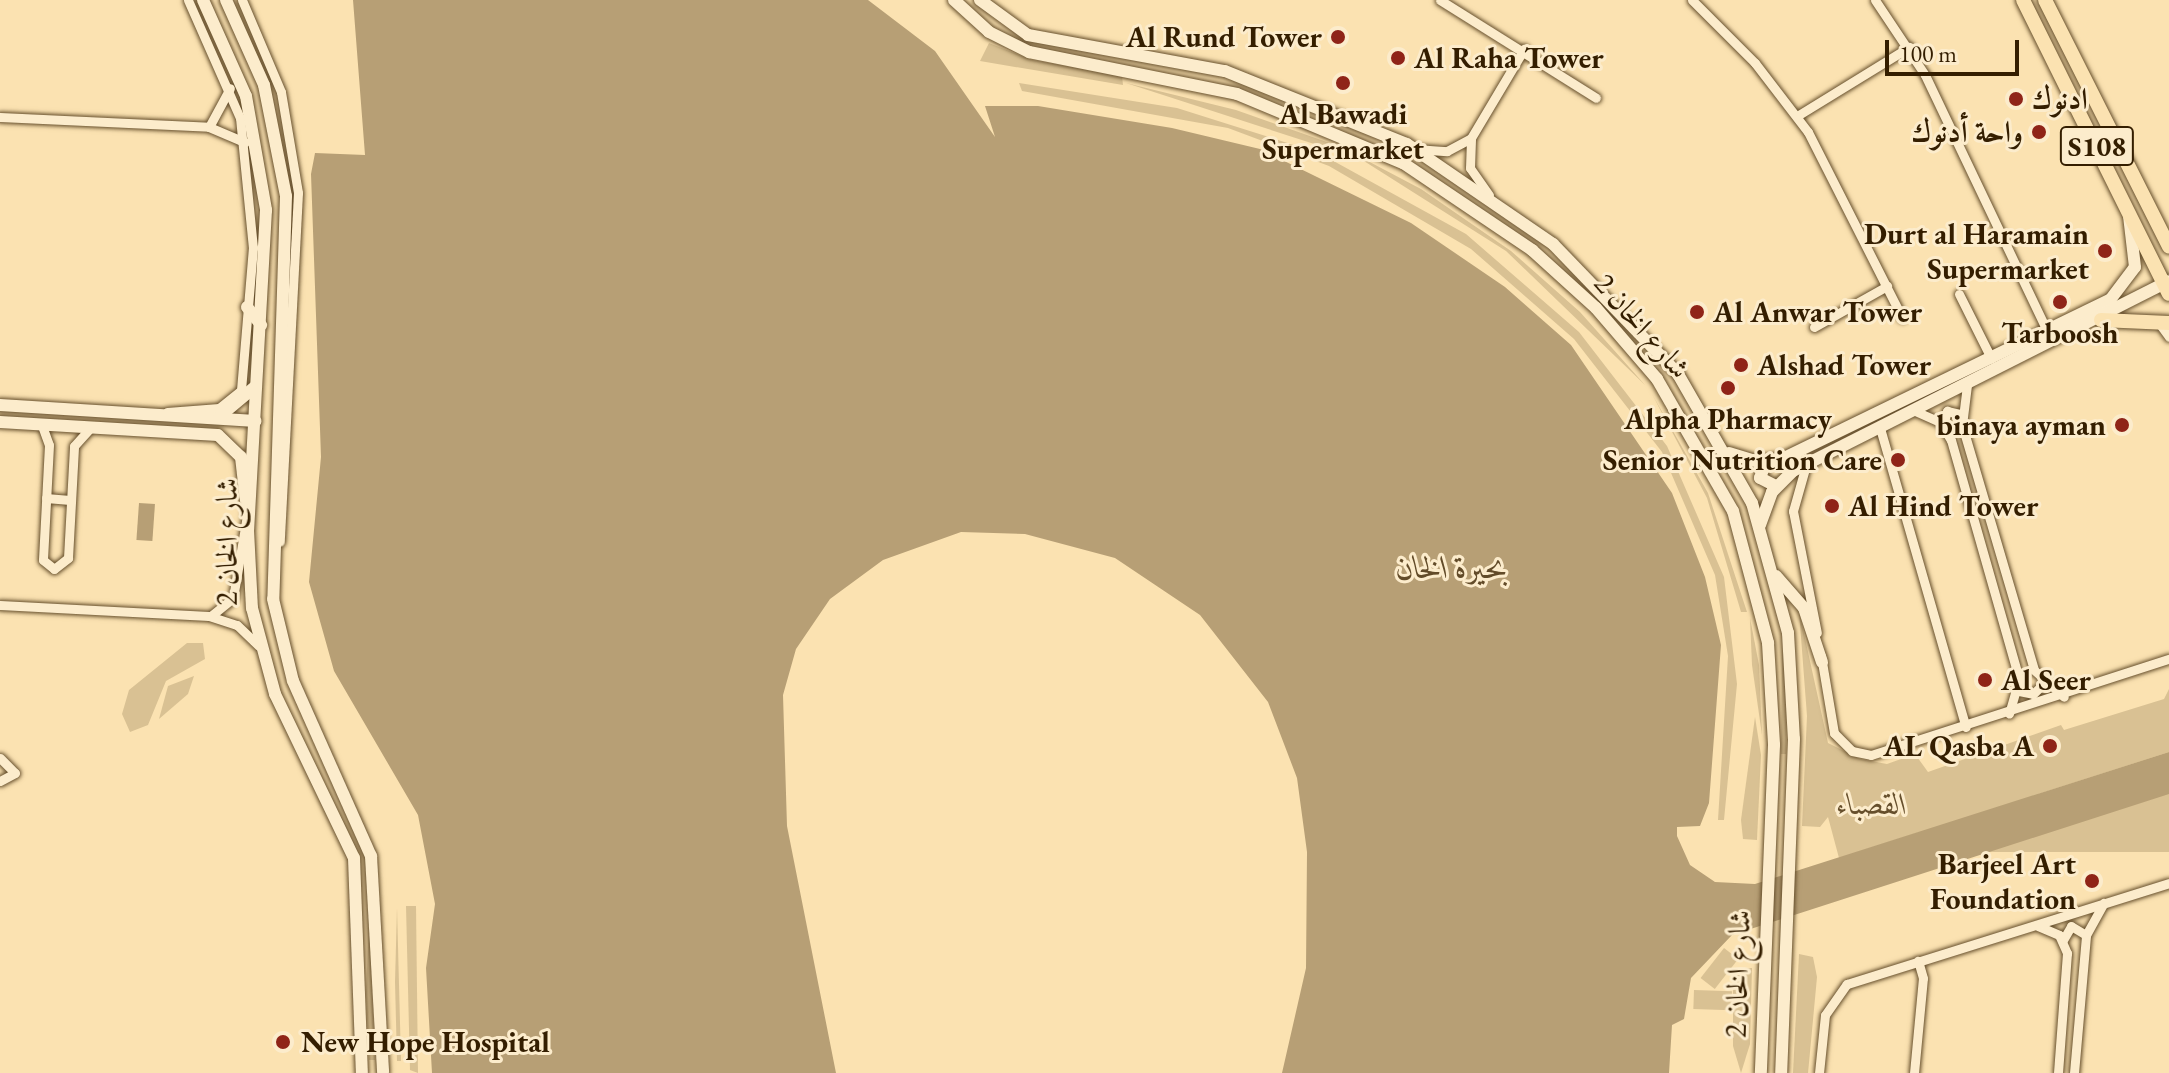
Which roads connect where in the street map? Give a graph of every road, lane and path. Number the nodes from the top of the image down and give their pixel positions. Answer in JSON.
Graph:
{"nodes":[{"id":1,"x":188,"y":0,"type":"edge"},
{"id":2,"x":203,"y":0,"type":"edge"},
{"id":3,"x":226,"y":0,"type":"edge"},
{"id":4,"x":242,"y":0,"type":"edge"},
{"id":5,"x":954,"y":0,"type":"edge"},
{"id":6,"x":980,"y":0,"type":"edge"},
{"id":7,"x":1440,"y":0,"type":"edge"},
{"id":8,"x":1692,"y":0,"type":"edge"},
{"id":9,"x":1875,"y":0,"type":"edge"},
{"id":10,"x":2023,"y":0,"type":"edge"},
{"id":11,"x":2045,"y":0,"type":"edge"},
{"id":12,"x":1909,"y":47,"type":"junction"},
{"id":13,"x":1524,"y":49,"type":"junction"},
{"id":14,"x":230,"y":85,"type":"junction"},
{"id":15,"x":1596,"y":98,"type":"dead end"},
{"id":16,"x":1797,"y":116,"type":"junction"},
{"id":17,"x":0,"y":117,"type":"edge"},
{"id":18,"x":209,"y":127,"type":"junction"},
{"id":19,"x":1471,"y":138,"type":"junction"},
{"id":20,"x":245,"y":142,"type":"junction"},
{"id":21,"x":1415,"y":149,"type":"junction"},
{"id":22,"x":296,"y":175,"type":"junction"},
{"id":23,"x":251,"y":181,"type":"junction"},
{"id":24,"x":265,"y":194,"type":"junction"},
{"id":25,"x":1489,"y":195,"type":"junction"},
{"id":26,"x":286,"y":196,"type":"junction"},
{"id":27,"x":2129,"y":212,"type":"junction"},
{"id":28,"x":2169,"y":247,"type":"edge"},
{"id":29,"x":1887,"y":286,"type":"junction"},
{"id":30,"x":2168,"y":287,"type":"edge"},
{"id":31,"x":1959,"y":294,"type":"dead end"},
{"id":32,"x":247,"y":307,"type":"junction"},
{"id":33,"x":1902,"y":317,"type":"dead end"},
{"id":34,"x":2153,"y":318,"type":"junction"},
{"id":35,"x":2101,"y":320,"type":"junction"},
{"id":36,"x":2169,"y":323,"type":"edge"},
{"id":37,"x":261,"y":325,"type":"junction"},
{"id":38,"x":1814,"y":327,"type":"dead end"},
{"id":39,"x":2047,"y":331,"type":"junction"},
{"id":40,"x":2169,"y":337,"type":"edge"},
{"id":41,"x":1991,"y":358,"type":"junction"},
{"id":42,"x":258,"y":383,"type":"junction"},
{"id":43,"x":1967,"y":385,"type":"junction"},
{"id":44,"x":0,"y":405,"type":"edge"},
{"id":45,"x":1915,"y":411,"type":"junction"},
{"id":46,"x":1960,"y":414,"type":"junction"},
{"id":47,"x":155,"y":415,"type":"junction"},
{"id":48,"x":216,"y":418,"type":"junction"},
{"id":49,"x":255,"y":421,"type":"junction"},
{"id":50,"x":0,"y":422,"type":"edge"},
{"id":51,"x":41,"y":423,"type":"junction"},
{"id":52,"x":1943,"y":425,"type":"junction"},
{"id":53,"x":92,"y":426,"type":"junction"},
{"id":54,"x":1880,"y":428,"type":"junction"},
{"id":55,"x":1729,"y":453,"type":"junction"},
{"id":56,"x":1766,"y":462,"type":"junction"},
{"id":57,"x":1807,"y":464,"type":"junction"},
{"id":58,"x":1776,"y":486,"type":"junction"},
{"id":59,"x":46,"y":498,"type":"junction"},
{"id":60,"x":70,"y":500,"type":"junction"},
{"id":61,"x":250,"y":510,"type":"junction"},
{"id":62,"x":1760,"y":525,"type":"junction"},
{"id":63,"x":1776,"y":576,"type":"junction"},
{"id":64,"x":273,"y":599,"type":"junction"},
{"id":65,"x":0,"y":605,"type":"edge"},
{"id":66,"x":209,"y":616,"type":"junction"},
{"id":67,"x":259,"y":646,"type":"junction"},
{"id":68,"x":2169,"y":659,"type":"edge"},
{"id":69,"x":1822,"y":662,"type":"junction"},
{"id":70,"x":2043,"y":684,"type":"junction"},
{"id":71,"x":2019,"y":691,"type":"junction"},
{"id":72,"x":2064,"y":697,"type":"junction"},
{"id":73,"x":2009,"y":714,"type":"junction"},
{"id":74,"x":1966,"y":727,"type":"junction"},
{"id":75,"x":0,"y":758,"type":"edge"},
{"id":76,"x":0,"y":781,"type":"edge"},
{"id":77,"x":2169,"y":883,"type":"edge"},
{"id":78,"x":376,"y":884,"type":"junction"},
{"id":79,"x":360,"y":886,"type":"junction"},
{"id":80,"x":2104,"y":903,"type":"junction"},
{"id":81,"x":360,"y":914,"type":"junction"},
{"id":82,"x":378,"y":914,"type":"junction"},
{"id":83,"x":2031,"y":925,"type":"junction"},
{"id":84,"x":2086,"y":935,"type":"junction"},
{"id":85,"x":2063,"y":940,"type":"junction"},
{"id":86,"x":1918,"y":961,"type":"junction"},
{"id":87,"x":362,"y":1073,"type":"edge"},
{"id":88,"x":383,"y":1073,"type":"edge"},
{"id":89,"x":1761,"y":1073,"type":"edge"},
{"id":90,"x":1781,"y":1073,"type":"edge"},
{"id":91,"x":1819,"y":1073,"type":"edge"},
{"id":92,"x":1914,"y":1073,"type":"edge"},
{"id":93,"x":2058,"y":1073,"type":"edge"},
{"id":94,"x":2074,"y":1073,"type":"edge"}],
"edges":[{"from":1,"to":14,"type":"street"},
{"from":2,"to":24,"type":"street","name":"شارع الخان 2"},
{"from":3,"to":26,"type":"street","name":"شارع الخان 2"},
{"from":4,"to":22,"type":"street"},
{"from":5,"to":89,"type":"street","name":"شارع الخان 2"},
{"from":6,"to":21,"type":"street","name":"شارع الخان 2"},
{"from":7,"to":13,"type":"street"},
{"from":8,"to":16,"type":"street"},
{"from":9,"to":12,"type":"street"},
{"from":10,"to":27,"type":"main road","number":"S108"},
{"from":11,"to":28,"type":"main road","number":"S108"},
{"from":12,"to":16,"type":"street"},
{"from":12,"to":39,"type":"street"},
{"from":13,"to":15,"type":"street"},
{"from":13,"to":19,"type":"street"},
{"from":14,"to":18,"type":"street"},
{"from":14,"to":20,"type":"street"},
{"from":16,"to":29,"type":"street"},
{"from":17,"to":18,"type":"street"},
{"from":18,"to":20,"type":"street"},
{"from":19,"to":21,"type":"street"},
{"from":19,"to":25,"type":"street"},
{"from":20,"to":23,"type":"street"},
{"from":21,"to":25,"type":"street","name":"شارع الخان 2"},
{"from":22,"to":26,"type":"street"},
{"from":22,"to":64,"type":"street"},
{"from":23,"to":24,"type":"street"},
{"from":23,"to":32,"type":"street"},
{"from":24,"to":37,"type":"street","name":"شارع الخان 2"},
{"from":25,"to":55,"type":"street","name":"شارع الخان 2"},
{"from":26,"to":64,"type":"street","name":"شارع الخان 2"},
{"from":27,"to":30,"type":"main road","number":"S108"},
{"from":27,"to":39,"type":"street"},
{"from":29,"to":33,"type":"street"},
{"from":29,"to":38,"type":"street"},
{"from":30,"to":35,"type":"street"},
{"from":31,"to":41,"type":"street"},
{"from":32,"to":37,"type":"street"},
{"from":32,"to":47,"type":"street"},
{"from":34,"to":35,"type":"main road"},
{"from":34,"to":36,"type":"main road"},
{"from":34,"to":40,"type":"street"},
{"from":35,"to":43,"type":"street"},
{"from":37,"to":42,"type":"street","name":"شارع الخان 2"},
{"from":39,"to":41,"type":"street"},
{"from":41,"to":56,"type":"street"},
{"from":42,"to":48,"type":"street"},
{"from":42,"to":49,"type":"street","name":"شارع الخان 2"},
{"from":43,"to":45,"type":"street"},
{"from":43,"to":46,"type":"street"},
{"from":44,"to":47,"type":"street"},
{"from":45,"to":52,"type":"street"},
{"from":45,"to":54,"type":"street"},
{"from":46,"to":52,"type":"street"},
{"from":46,"to":70,"type":"street"},
{"from":47,"to":48,"type":"street"},
{"from":48,"to":49,"type":"street"},
{"from":49,"to":61,"type":"street","name":"شارع الخان 2"},
{"from":50,"to":51,"type":"street"},
{"from":51,"to":53,"type":"street"},
{"from":51,"to":59,"type":"street"},
{"from":52,"to":71,"type":"street"},
{"from":53,"to":60,"type":"street"},
{"from":53,"to":61,"type":"street"},
{"from":54,"to":57,"type":"street"},
{"from":54,"to":74,"type":"street"},
{"from":55,"to":56,"type":"street"},
{"from":55,"to":62,"type":"street","name":"شارع الخان 2"},
{"from":56,"to":58,"type":"street"},
{"from":57,"to":58,"type":"street"},
{"from":57,"to":69,"type":"street"},
{"from":58,"to":62,"type":"street"},
{"from":59,"to":60,"type":"street"},
{"from":59,"to":60,"type":"street"},
{"from":61,"to":66,"type":"street"},
{"from":61,"to":67,"type":"street","name":"شارع الخان 2"},
{"from":62,"to":63,"type":"street","name":"شارع الخان 2"},
{"from":63,"to":69,"type":"street"},
{"from":63,"to":90,"type":"street","name":"شارع الخان 2"},
{"from":64,"to":78,"type":"street","name":"شارع الخان 2"},
{"from":65,"to":66,"type":"street"},
{"from":66,"to":67,"type":"street"},
{"from":67,"to":79,"type":"street","name":"شارع الخان 2"},
{"from":68,"to":72,"type":"street"},
{"from":69,"to":74,"type":"street"},
{"from":70,"to":71,"type":"street"},
{"from":70,"to":72,"type":"street"},
{"from":71,"to":73,"type":"street"},
{"from":72,"to":73,"type":"street"},
{"from":73,"to":74,"type":"street"},
{"from":75,"to":76,"type":"street"},
{"from":77,"to":80,"type":"street"},
{"from":78,"to":79,"type":"street"},
{"from":78,"to":82,"type":"street","name":"شارع الخان 2"},
{"from":79,"to":81,"type":"street","name":"شارع الخان 2"},
{"from":80,"to":83,"type":"street"},
{"from":80,"to":84,"type":"street"},
{"from":81,"to":82,"type":"street"},
{"from":81,"to":87,"type":"street","name":"شارع الخان 2"},
{"from":82,"to":88,"type":"street","name":"شارع الخان 2"},
{"from":83,"to":85,"type":"street"},
{"from":83,"to":86,"type":"street"},
{"from":84,"to":85,"type":"street"},
{"from":84,"to":94,"type":"street"},
{"from":85,"to":93,"type":"street"},
{"from":86,"to":91,"type":"street"},
{"from":86,"to":92,"type":"street"}]}
